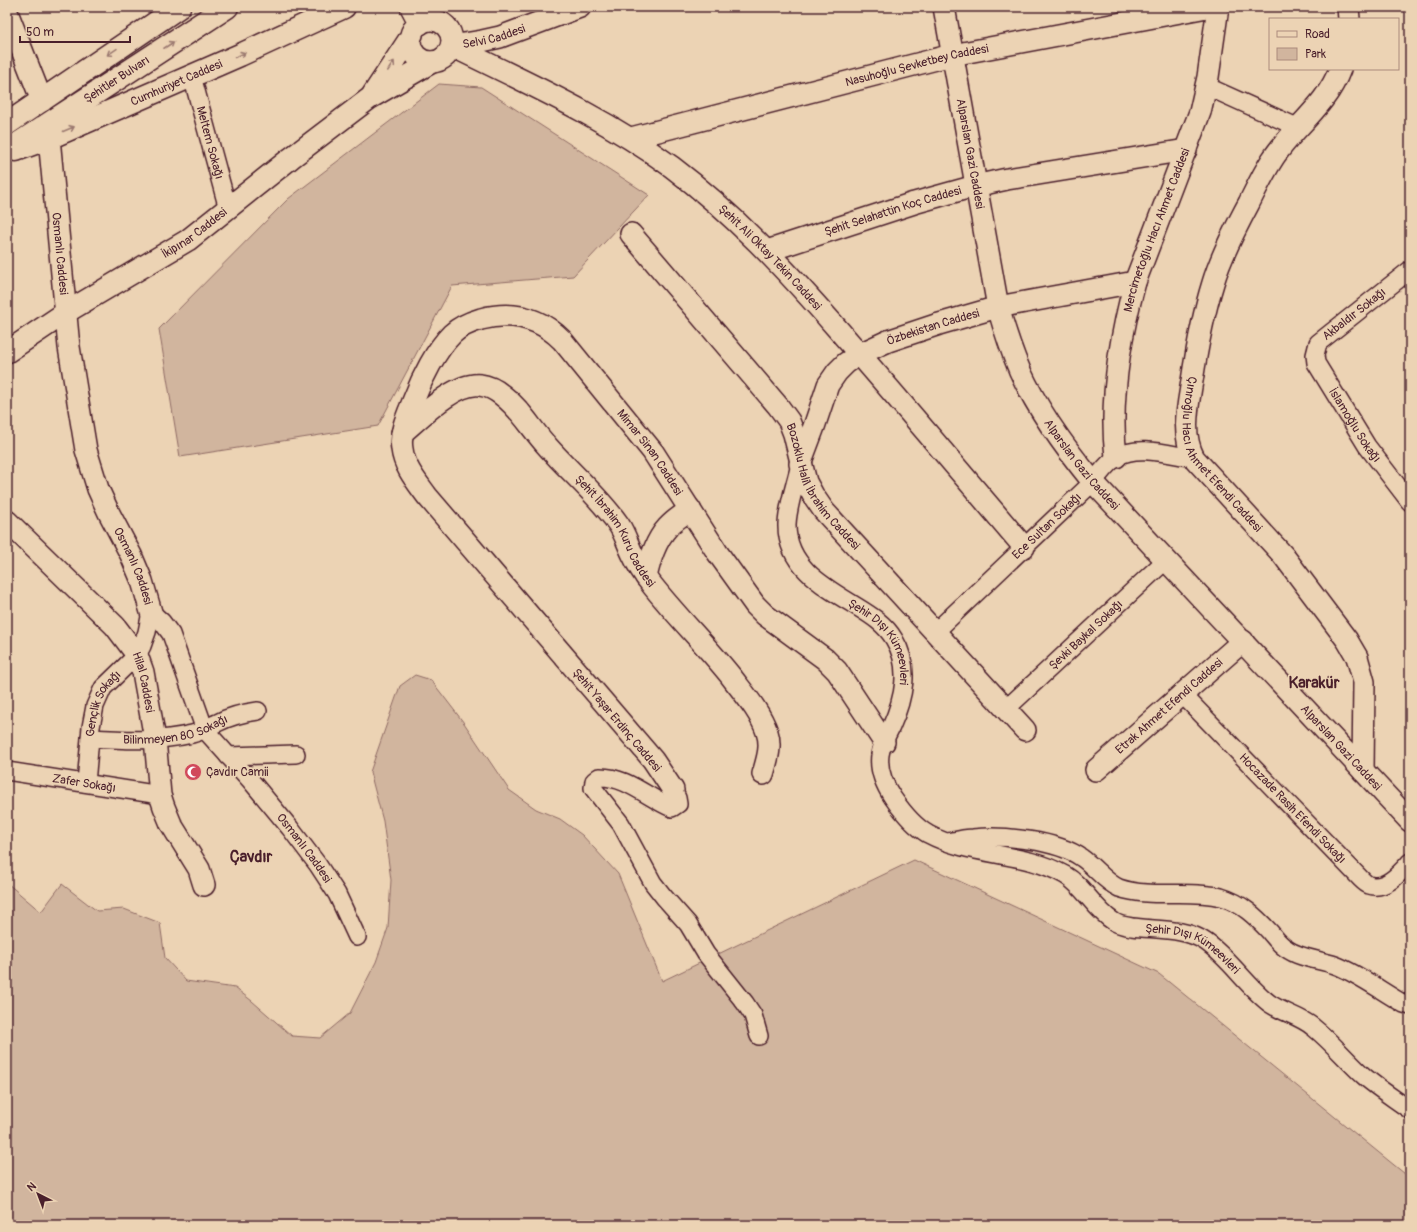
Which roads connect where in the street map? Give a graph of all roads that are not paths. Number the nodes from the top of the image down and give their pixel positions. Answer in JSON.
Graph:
{"nodes":[{"id":1,"x":180,"y":7,"type":"edge"},
{"id":2,"x":227,"y":7,"type":"edge"},
{"id":3,"x":344,"y":7,"type":"edge"},
{"id":4,"x":580,"y":7,"type":"edge"},
{"id":5,"x":944,"y":7,"type":"edge"},
{"id":6,"x":1207,"y":7,"type":"edge"},
{"id":7,"x":1218,"y":7,"type":"edge"},
{"id":8,"x":1348,"y":7,"type":"edge"},
{"id":9,"x":7,"y":12,"type":"edge"},
{"id":10,"x":1349,"y":18,"type":"edge"},
{"id":11,"x":415,"y":22,"type":"edge"},
{"id":12,"x":452,"y":46,"type":"junction"},
{"id":13,"x":952,"y":55,"type":"junction"},
{"id":14,"x":432,"y":62,"type":"junction"},
{"id":15,"x":1340,"y":70,"type":"edge"},
{"id":16,"x":192,"y":76,"type":"junction"},
{"id":17,"x":1206,"y":86,"type":"junction"},
{"id":18,"x":370,"y":98,"type":"junction"},
{"id":19,"x":42,"y":101,"type":"junction"},
{"id":20,"x":7,"y":124,"type":"edge"},
{"id":21,"x":1299,"y":128,"type":"junction"},
{"id":22,"x":49,"y":138,"type":"junction"},
{"id":23,"x":631,"y":138,"type":"junction"},
{"id":24,"x":1186,"y":150,"type":"junction"},
{"id":25,"x":7,"y":152,"type":"edge"},
{"id":26,"x":975,"y":186,"type":"junction"},
{"id":27,"x":228,"y":209,"type":"junction"},
{"id":28,"x":631,"y":234,"type":"dead end"},
{"id":29,"x":767,"y":251,"type":"junction"},
{"id":30,"x":1410,"y":270,"type":"edge"},
{"id":31,"x":1135,"y":282,"type":"junction"},
{"id":32,"x":998,"y":307,"type":"junction"},
{"id":33,"x":65,"y":312,"type":"junction"},
{"id":34,"x":1318,"y":343,"type":"joint"},
{"id":35,"x":7,"y":352,"type":"edge"},
{"id":36,"x":860,"y":354,"type":"junction"},
{"id":37,"x":402,"y":434,"type":"junction"},
{"id":38,"x":1116,"y":457,"type":"junction"},
{"id":39,"x":1194,"y":458,"type":"junction"},
{"id":40,"x":800,"y":464,"type":"junction"},
{"id":41,"x":1093,"y":482,"type":"junction"},
{"id":42,"x":1410,"y":502,"type":"edge"},
{"id":43,"x":690,"y":509,"type":"junction"},
{"id":44,"x":7,"y":521,"type":"edge"},
{"id":45,"x":1024,"y":547,"type":"junction"},
{"id":46,"x":1166,"y":560,"type":"junction"},
{"id":47,"x":646,"y":577,"type":"junction"},
{"id":48,"x":151,"y":612,"type":"junction"},
{"id":49,"x":935,"y":632,"type":"junction"},
{"id":50,"x":1242,"y":641,"type":"junction"},
{"id":51,"x":137,"y":655,"type":"junction"},
{"id":52,"x":1182,"y":694,"type":"junction"},
{"id":53,"x":1006,"y":709,"type":"junction"},
{"id":54,"x":258,"y":711,"type":"dead end"},
{"id":55,"x":205,"y":730,"type":"junction"},
{"id":56,"x":1025,"y":730,"type":"dead end"},
{"id":57,"x":90,"y":738,"type":"junction"},
{"id":58,"x":155,"y":739,"type":"junction"},
{"id":59,"x":884,"y":742,"type":"junction"},
{"id":60,"x":296,"y":754,"type":"dead end"},
{"id":61,"x":228,"y":756,"type":"junction"},
{"id":62,"x":1096,"y":770,"type":"dead end"},
{"id":63,"x":7,"y":771,"type":"edge"},
{"id":64,"x":1364,"y":771,"type":"junction"},
{"id":65,"x":764,"y":774,"type":"dead end"},
{"id":66,"x":86,"y":783,"type":"junction"},
{"id":67,"x":673,"y":790,"type":"joint"},
{"id":68,"x":160,"y":795,"type":"junction"},
{"id":69,"x":1410,"y":821,"type":"edge"},
{"id":70,"x":947,"y":842,"type":"junction"},
{"id":71,"x":1410,"y":862,"type":"edge"},
{"id":72,"x":204,"y":885,"type":"dead end"},
{"id":73,"x":357,"y":937,"type":"dead end"},
{"id":74,"x":1410,"y":1006,"type":"edge"},
{"id":75,"x":759,"y":1036,"type":"dead end"},
{"id":76,"x":1410,"y":1110,"type":"edge"}],
"edges":[{"from":1,"to":19,"type":"main road","name":"Şehitler Bulvarı","one_way":true},
{"from":25,"to":2,"type":"main road","name":"Şehitler Bulvarı","one_way":true},
{"from":16,"to":3,"type":"main road","name":"Cumhuriyet Caddesi","one_way":true},
{"from":4,"to":12,"type":"street","name":"Selvi Caddesi"},
{"from":5,"to":13,"type":"street","name":"Alparslan Gazi Caddesi"},
{"from":6,"to":13,"type":"street","name":"Nasuhoğlu Şevketbey Caddesi"},
{"from":7,"to":17,"type":"street","name":"Mercimetoğlu Hacı Ahmet Caddesi"},
{"from":8,"to":10,"type":"street"},
{"from":9,"to":19,"type":"street"},
{"from":11,"to":12,"type":"street"},
{"from":11,"to":14,"type":"street"},
{"from":18,"to":11,"type":"street","name":"İkipınar Caddesi","one_way":true},
{"from":12,"to":14,"type":"street"},
{"from":12,"to":23,"type":"street","name":"Şehit Ali Oktay Tekin Caddesi"},
{"from":13,"to":23,"type":"street","name":"Nasuhoğlu Şevketbey Caddesi"},
{"from":13,"to":26,"type":"street","name":"Alparslan Gazi Caddesi"},
{"from":14,"to":18,"type":"street","name":"İkipınar Caddesi"},
{"from":15,"to":21,"type":"street","name":"Çınroğlu Hacı Ahmet Efendi Caddesi"},
{"from":22,"to":16,"type":"main road","name":"Cumhuriyet Caddesi","one_way":true},
{"from":16,"to":27,"type":"street","name":"Meltem Sokağı"},
{"from":17,"to":21,"type":"street"},
{"from":17,"to":24,"type":"street","name":"Mercimetoğlu Hacı Ahmet Caddesi"},
{"from":18,"to":27,"type":"street","name":"İkipınar Caddesi"},
{"from":19,"to":20,"type":"main road","name":"Şehitler Bulvarı"},
{"from":21,"to":39,"type":"street","name":"Çınroğlu Hacı Ahmet Efendi Caddesi"},
{"from":22,"to":25,"type":"main road","name":"Cumhuriyet Caddesi"},
{"from":22,"to":33,"type":"street","name":"Osmanlı Caddesi"},
{"from":23,"to":29,"type":"street","name":"Şehit Ali Oktay Tekin Caddesi"},
{"from":24,"to":26,"type":"street","name":"Şehit Selahattin Koç Caddesi"},
{"from":24,"to":31,"type":"street","name":"Mercimetoğlu Hacı Ahmet Caddesi"},
{"from":26,"to":29,"type":"street","name":"Şehit Selahattin Koç Caddesi"},
{"from":26,"to":32,"type":"street","name":"Alparslan Gazi Caddesi"},
{"from":27,"to":33,"type":"street","name":"İkipınar Caddesi"},
{"from":28,"to":40,"type":"street","name":"Bozoklu Halil İbrahim Caddesi"},
{"from":29,"to":36,"type":"street","name":"Şehit Ali Oktay Tekin Caddesi"},
{"from":30,"to":34,"type":"street","name":"Akbaldır Sokağı"},
{"from":31,"to":32,"type":"street","name":"Özbekistan Caddesi"},
{"from":31,"to":38,"type":"street","name":"Mercimetoğlu Hacı Ahmet Caddesi"},
{"from":32,"to":36,"type":"street","name":"Özbekistan Caddesi"},
{"from":32,"to":41,"type":"street","name":"Alparslan Gazi Caddesi"},
{"from":33,"to":35,"type":"street","name":"İkipınar Caddesi"},
{"from":33,"to":48,"type":"street","name":"Osmanlı Caddesi"},
{"from":34,"to":42,"type":"street","name":"İslamoğlu Sokağı"},
{"from":36,"to":40,"type":"street","name":"Özbekistan Caddesi"},
{"from":36,"to":45,"type":"street","name":"Şehit Ali Oktay Tekin Caddesi"},
{"from":37,"to":43,"type":"street","name":"Mimar Sinan Caddesi"},
{"from":37,"to":47,"type":"street","name":"Şehit İbrahim Kuru Caddesi"},
{"from":37,"to":67,"type":"street","name":"Şehit Yaşar Erdinç Caddesi"},
{"from":38,"to":39,"type":"street"},
{"from":38,"to":41,"type":"street","name":"Ece Sultan Sokağı"},
{"from":39,"to":64,"type":"street","name":"Çınroğlu Hacı Ahmet Efendi Caddesi"},
{"from":40,"to":49,"type":"street","name":"Bozoklu Halil İbrahim Caddesi"},
{"from":40,"to":59,"type":"street","name":"Şehir Dışı Kümeevleri"},
{"from":41,"to":45,"type":"street","name":"Ece Sultan Sokağı"},
{"from":41,"to":46,"type":"street","name":"Alparslan Gazi Caddesi"},
{"from":43,"to":47,"type":"street"},
{"from":43,"to":59,"type":"street","name":"Mimar Sinan Caddesi"},
{"from":44,"to":51,"type":"street","name":"Hilal Caddesi"},
{"from":45,"to":49,"type":"street","name":"Ece Sultan Sokağı"},
{"from":46,"to":50,"type":"street","name":"Alparslan Gazi Caddesi"},
{"from":46,"to":53,"type":"street","name":"Şevki Baykal Sokağı"},
{"from":47,"to":65,"type":"street","name":"Şehit İbrahim Kuru Caddesi"},
{"from":48,"to":51,"type":"street","name":"Gençlik Sokağı"},
{"from":48,"to":55,"type":"street","name":"Osmanlı Caddesi"},
{"from":49,"to":53,"type":"street","name":"Bozoklu Halil İbrahim Caddesi"},
{"from":50,"to":52,"type":"street","name":"Etrak Ahmet Efendi Caddesi"},
{"from":50,"to":64,"type":"street","name":"Alparslan Gazi Caddesi"},
{"from":51,"to":57,"type":"street","name":"Gençlik Sokağı"},
{"from":51,"to":58,"type":"street","name":"Hilal Caddesi"},
{"from":52,"to":62,"type":"street","name":"Etrak Ahmet Efendi Caddesi"},
{"from":52,"to":71,"type":"street","name":"Hocazade Rasih Efendi Sokağı"},
{"from":53,"to":56,"type":"street","name":"Bozoklu Halil İbrahim Caddesi"},
{"from":54,"to":55,"type":"street","name":"Bilinmeyen 80 Sokağı"},
{"from":55,"to":58,"type":"street","name":"Bilinmeyen 80 Sokağı"},
{"from":55,"to":61,"type":"street","name":"Osmanlı Caddesi"},
{"from":57,"to":58,"type":"street","name":"Bilinmeyen 80 Sokağı"},
{"from":57,"to":66,"type":"street","name":"Gençlik Sokağı"},
{"from":58,"to":68,"type":"street","name":"Hilal Caddesi"},
{"from":59,"to":70,"type":"street","name":"Şehir Dışı Kümeevleri"},
{"from":60,"to":61,"type":"street"},
{"from":61,"to":73,"type":"street","name":"Osmanlı Caddesi"},
{"from":63,"to":66,"type":"street","name":"Zafer Sokağı"},
{"from":64,"to":69,"type":"street","name":"Alparslan Gazi Caddesi"},
{"from":66,"to":68,"type":"street","name":"Zafer Sokağı"},
{"from":67,"to":75,"type":"street","name":"Şehit Yaşar Erdinç Caddesi"},
{"from":68,"to":72,"type":"street","name":"Hilal Caddesi"},
{"from":70,"to":74,"type":"street"},
{"from":70,"to":76,"type":"street","name":"Şehir Dışı Kümeevleri"}]}
